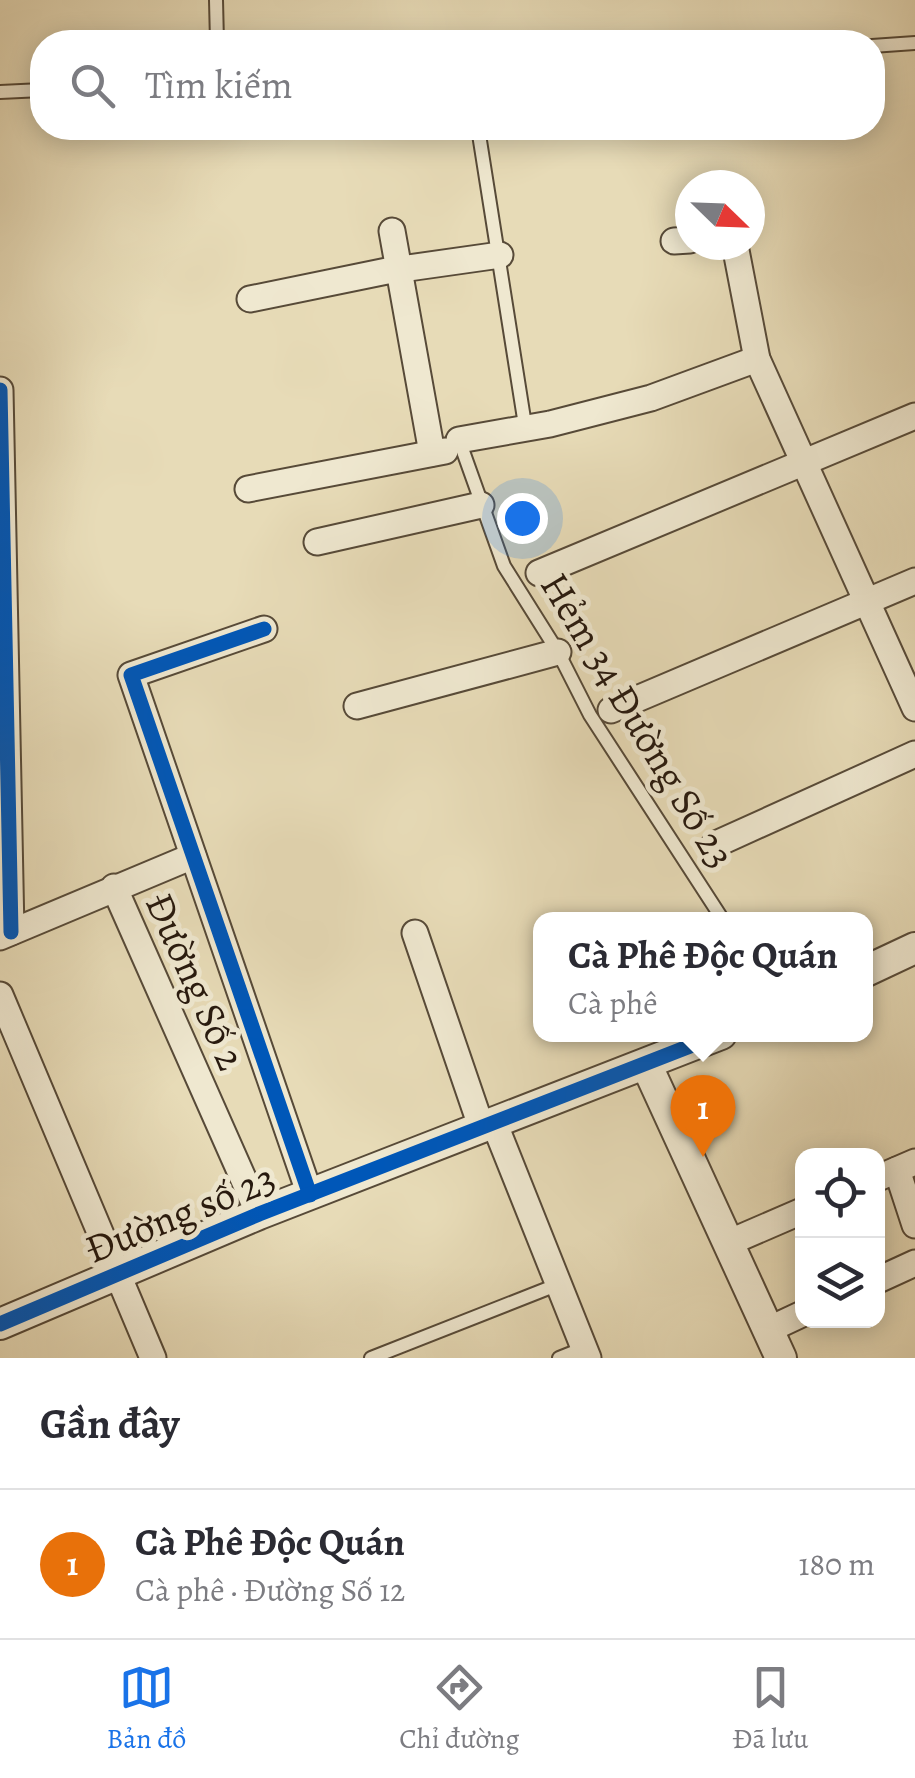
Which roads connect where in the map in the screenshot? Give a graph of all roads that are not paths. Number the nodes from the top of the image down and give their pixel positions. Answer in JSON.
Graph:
{"nodes":[{"id":1,"x":216,"y":0,"type":"edge"},
{"id":2,"x":217,"y":30,"type":"edge"},
{"id":3,"x":915,"y":43,"type":"edge"},
{"id":4,"x":885,"y":45,"type":"edge"},
{"id":5,"x":30,"y":91,"type":"edge"},
{"id":6,"x":0,"y":92,"type":"edge"},
{"id":7,"x":480,"y":140,"type":"edge"},
{"id":8,"x":392,"y":231,"type":"dead end"},
{"id":9,"x":500,"y":255,"type":"junction"},
{"id":10,"x":737,"y":260,"type":"edge"},
{"id":11,"x":399,"y":270,"type":"junction"},
{"id":12,"x":250,"y":299,"type":"dead end"},
{"id":13,"x":757,"y":359,"type":"junction"},
{"id":14,"x":0,"y":390,"type":"edge"},
{"id":15,"x":915,"y":416,"type":"edge"},
{"id":16,"x":524,"y":425,"type":"junction"},
{"id":17,"x":460,"y":444,"type":"junction"},
{"id":18,"x":432,"y":454,"type":"junction"},
{"id":19,"x":804,"y":461,"type":"junction"},
{"id":20,"x":248,"y":489,"type":"dead end"},
{"id":21,"x":481,"y":505,"type":"junction"},
{"id":22,"x":317,"y":542,"type":"dead end"},
{"id":23,"x":3,"y":568,"type":"edge"},
{"id":24,"x":539,"y":573,"type":"dead end"},
{"id":25,"x":915,"y":581,"type":"edge"},
{"id":26,"x":869,"y":600,"type":"junction"},
{"id":27,"x":264,"y":629,"type":"dead end"},
{"id":28,"x":558,"y":652,"type":"junction"},
{"id":29,"x":357,"y":706,"type":"dead end"},
{"id":30,"x":915,"y":708,"type":"edge"},
{"id":31,"x":611,"y":710,"type":"dead end"},
{"id":32,"x":915,"y":754,"type":"edge"},
{"id":33,"x":714,"y":845,"type":"dead end"},
{"id":34,"x":194,"y":856,"type":"junction"},
{"id":35,"x":114,"y":887,"type":"junction"},
{"id":36,"x":718,"y":912,"type":"edge"},
{"id":37,"x":415,"y":932,"type":"dead end"},
{"id":38,"x":5,"y":934,"type":"edge"},
{"id":39,"x":915,"y":948,"type":"edge"},
{"id":40,"x":873,"y":968,"type":"edge"},
{"id":41,"x":0,"y":995,"type":"edge"},
{"id":42,"x":702,"y":1042,"type":"edge"},
{"id":43,"x":647,"y":1066,"type":"junction"},
{"id":44,"x":488,"y":1127,"type":"junction"},
{"id":45,"x":896,"y":1170,"type":"edge"},
{"id":46,"x":310,"y":1195,"type":"junction"},
{"id":47,"x":260,"y":1214,"type":"junction"},
{"id":48,"x":795,"y":1214,"type":"edge"},
{"id":49,"x":915,"y":1224,"type":"edge"},
{"id":50,"x":728,"y":1242,"type":"junction"},
{"id":51,"x":915,"y":1264,"type":"edge"},
{"id":52,"x":120,"y":1271,"type":"junction"},
{"id":53,"x":885,"y":1277,"type":"edge"},
{"id":54,"x":559,"y":1284,"type":"junction"},
{"id":55,"x":795,"y":1317,"type":"edge"},
{"id":56,"x":0,"y":1324,"type":"edge"},
{"id":57,"x":768,"y":1330,"type":"junction"},
{"id":58,"x":586,"y":1353,"type":"edge"},
{"id":59,"x":154,"y":1358,"type":"edge"},
{"id":60,"x":371,"y":1358,"type":"edge"},
{"id":61,"x":560,"y":1358,"type":"edge"},
{"id":62,"x":781,"y":1358,"type":"edge"}],
"edges":[{"from":1,"to":2,"type":"lane"},
{"from":3,"to":4,"type":"lane"},
{"from":5,"to":6,"type":"lane"},
{"from":7,"to":9,"type":"lane"},
{"from":8,"to":11,"type":"street"},
{"from":9,"to":11,"type":"street"},
{"from":9,"to":16,"type":"lane"},
{"from":10,"to":13,"type":"street"},
{"from":11,"to":12,"type":"street"},
{"from":11,"to":18,"type":"street"},
{"from":13,"to":16,"type":"street"},
{"from":13,"to":19,"type":"street"},
{"from":14,"to":23,"type":"street"},
{"from":15,"to":19,"type":"street"},
{"from":16,"to":17,"type":"street"},
{"from":17,"to":18,"type":"street"},
{"from":17,"to":21,"type":"lane","name":"Hẻm 34 Đường Số 23"},
{"from":18,"to":20,"type":"street"},
{"from":19,"to":24,"type":"street"},
{"from":19,"to":26,"type":"street"},
{"from":21,"to":22,"type":"street"},
{"from":21,"to":28,"type":"lane","name":"Hẻm 34 Đường Số 23"},
{"from":23,"to":38,"type":"street"},
{"from":25,"to":26,"type":"street"},
{"from":26,"to":30,"type":"street"},
{"from":26,"to":31,"type":"street"},
{"from":27,"to":34,"type":"street"},
{"from":28,"to":29,"type":"street"},
{"from":28,"to":36,"type":"lane","name":"Hẻm 34 Đường Số 23"},
{"from":32,"to":33,"type":"street"},
{"from":34,"to":35,"type":"street"},
{"from":34,"to":46,"type":"street"},
{"from":35,"to":38,"type":"street"},
{"from":35,"to":47,"type":"street","name":"Đường Số 2"},
{"from":37,"to":44,"type":"street"},
{"from":39,"to":40,"type":"street"},
{"from":41,"to":52,"type":"street"},
{"from":42,"to":43,"type":"street","name":"Đường số 23"},
{"from":43,"to":44,"type":"street","name":"Đường số 23"},
{"from":43,"to":50,"type":"street"},
{"from":44,"to":46,"type":"street","name":"Đường số 23"},
{"from":44,"to":54,"type":"street"},
{"from":45,"to":49,"type":"street"},
{"from":46,"to":47,"type":"street","name":"Đường số 23"},
{"from":47,"to":52,"type":"street","name":"Đường số 23"},
{"from":48,"to":50,"type":"street"},
{"from":50,"to":57,"type":"street"},
{"from":51,"to":53,"type":"street"},
{"from":52,"to":56,"type":"street","name":"Đường số 23"},
{"from":52,"to":59,"type":"street"},
{"from":54,"to":58,"type":"street"},
{"from":54,"to":60,"type":"lane"},
{"from":55,"to":57,"type":"street"},
{"from":57,"to":62,"type":"street"},
{"from":58,"to":61,"type":"lane"}]}
